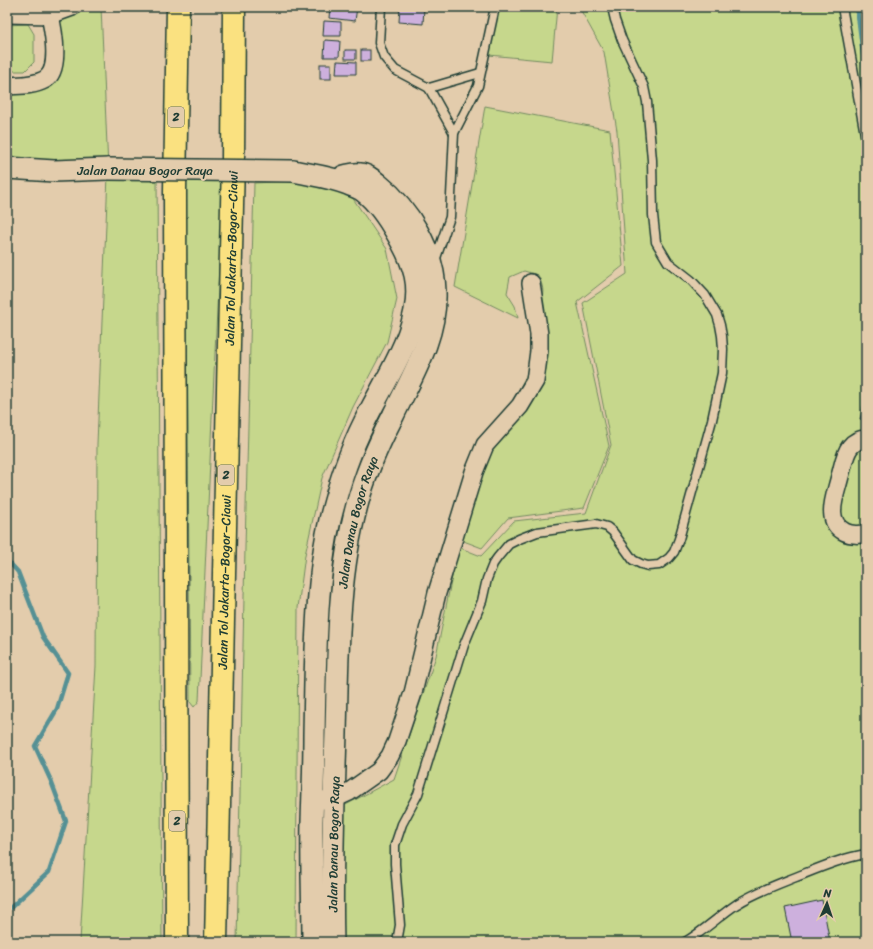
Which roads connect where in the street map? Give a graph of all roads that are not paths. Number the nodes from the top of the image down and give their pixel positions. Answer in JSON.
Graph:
{"nodes":[{"id":1,"x":72,"y":7,"type":"edge"},
{"id":2,"x":171,"y":7,"type":"edge"},
{"id":3,"x":178,"y":7,"type":"edge"},
{"id":4,"x":234,"y":7,"type":"edge"},
{"id":5,"x":381,"y":7,"type":"edge"},
{"id":6,"x":495,"y":7,"type":"edge"},
{"id":7,"x":612,"y":7,"type":"edge"},
{"id":8,"x":842,"y":7,"type":"edge"},
{"id":9,"x":49,"y":11,"type":"edge"},
{"id":10,"x":7,"y":14,"type":"edge"},
{"id":11,"x":178,"y":44,"type":"junction"},
{"id":12,"x":480,"y":73,"type":"junction"},
{"id":13,"x":7,"y":86,"type":"edge"},
{"id":14,"x":429,"y":88,"type":"junction"},
{"id":15,"x":454,"y":133,"type":"junction"},
{"id":16,"x":866,"y":140,"type":"edge"},
{"id":17,"x":7,"y":168,"type":"edge"},
{"id":18,"x":331,"y":178,"type":"junction"},
{"id":19,"x":433,"y":268,"type":"junction"},
{"id":20,"x":531,"y":283,"type":"dead end"},
{"id":21,"x":866,"y":439,"type":"edge"},
{"id":22,"x":866,"y":534,"type":"edge"},
{"id":23,"x":334,"y":799,"type":"junction"},
{"id":24,"x":313,"y":800,"type":"junction"},
{"id":25,"x":866,"y":854,"type":"edge"},
{"id":26,"x":177,"y":942,"type":"edge"},
{"id":27,"x":216,"y":942,"type":"edge"},
{"id":28,"x":313,"y":942,"type":"edge"},
{"id":29,"x":333,"y":942,"type":"edge"},
{"id":30,"x":397,"y":942,"type":"edge"},
{"id":31,"x":685,"y":942,"type":"edge"}],
"edges":[{"from":1,"to":9,"type":"street"},
{"from":2,"to":11,"type":"highway"},
{"from":3,"to":11,"type":"highway","number":"2"},
{"from":4,"to":27,"type":"highway","name":"Jalan Tol Jakarta–Bogor–Ciawi","number":"2"},
{"from":5,"to":14,"type":"lane"},
{"from":6,"to":12,"type":"lane"},
{"from":7,"to":30,"type":"lane"},
{"from":8,"to":16,"type":"lane"},
{"from":9,"to":10,"type":"street"},
{"from":9,"to":13,"type":"street"},
{"from":11,"to":26,"type":"highway","number":"2"},
{"from":12,"to":14,"type":"lane"},
{"from":12,"to":15,"type":"lane"},
{"from":14,"to":15,"type":"lane"},
{"from":15,"to":19,"type":"lane"},
{"from":17,"to":18,"type":"street","name":"Jalan Danau Bogor Raya","bridge":true},
{"from":18,"to":19,"type":"street","name":"Jalan Danau Bogor Raya"},
{"from":18,"to":24,"type":"street","name":"Jalan Danau Bogor Raya"},
{"from":19,"to":23,"type":"street","name":"Jalan Danau Bogor Raya"},
{"from":20,"to":23,"type":"street"},
{"from":21,"to":22,"type":"street"},
{"from":23,"to":24,"type":"street"},
{"from":23,"to":29,"type":"street","name":"Jalan Danau Bogor Raya"},
{"from":24,"to":28,"type":"street","name":"Jalan Danau Bogor Raya"},
{"from":25,"to":31,"type":"lane"}]}
